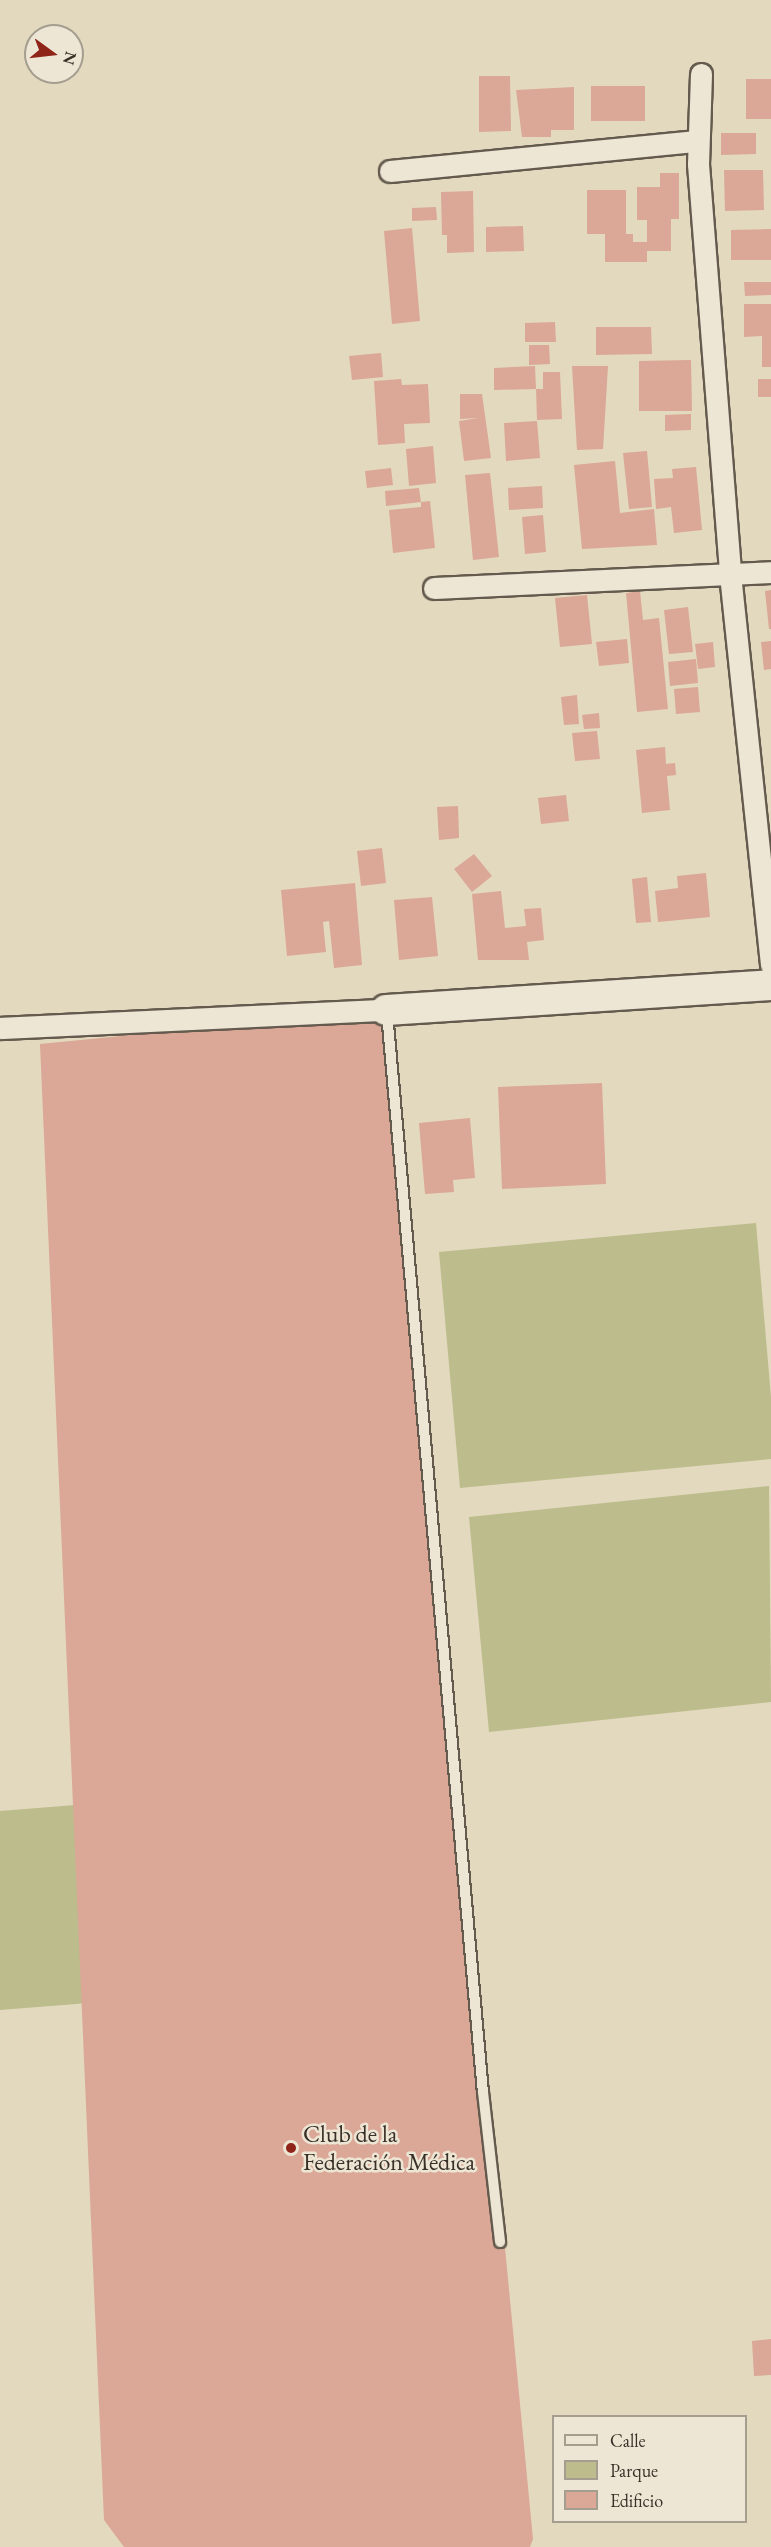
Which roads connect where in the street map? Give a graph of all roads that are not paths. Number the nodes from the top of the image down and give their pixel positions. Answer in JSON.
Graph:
{"nodes":[{"id":1,"x":701,"y":74,"type":"dead end"},
{"id":2,"x":697,"y":141,"type":"junction"},
{"id":3,"x":390,"y":171,"type":"dead end"},
{"id":4,"x":771,"y":572,"type":"edge"},
{"id":5,"x":730,"y":574,"type":"junction"},
{"id":6,"x":434,"y":588,"type":"dead end"},
{"id":7,"x":771,"y":965,"type":"edge"},
{"id":8,"x":771,"y":985,"type":"edge"},
{"id":9,"x":386,"y":1010,"type":"junction"},
{"id":10,"x":0,"y":1028,"type":"edge"},
{"id":11,"x":500,"y":2242,"type":"dead end"}],
"edges":[{"from":1,"to":2,"type":"street"},
{"from":2,"to":3,"type":"street"},
{"from":2,"to":5,"type":"street"},
{"from":4,"to":5,"type":"street"},
{"from":5,"to":6,"type":"street"},
{"from":5,"to":7,"type":"street"},
{"from":8,"to":9,"type":"main road"},
{"from":9,"to":10,"type":"street"},
{"from":9,"to":11,"type":"lane"}]}
